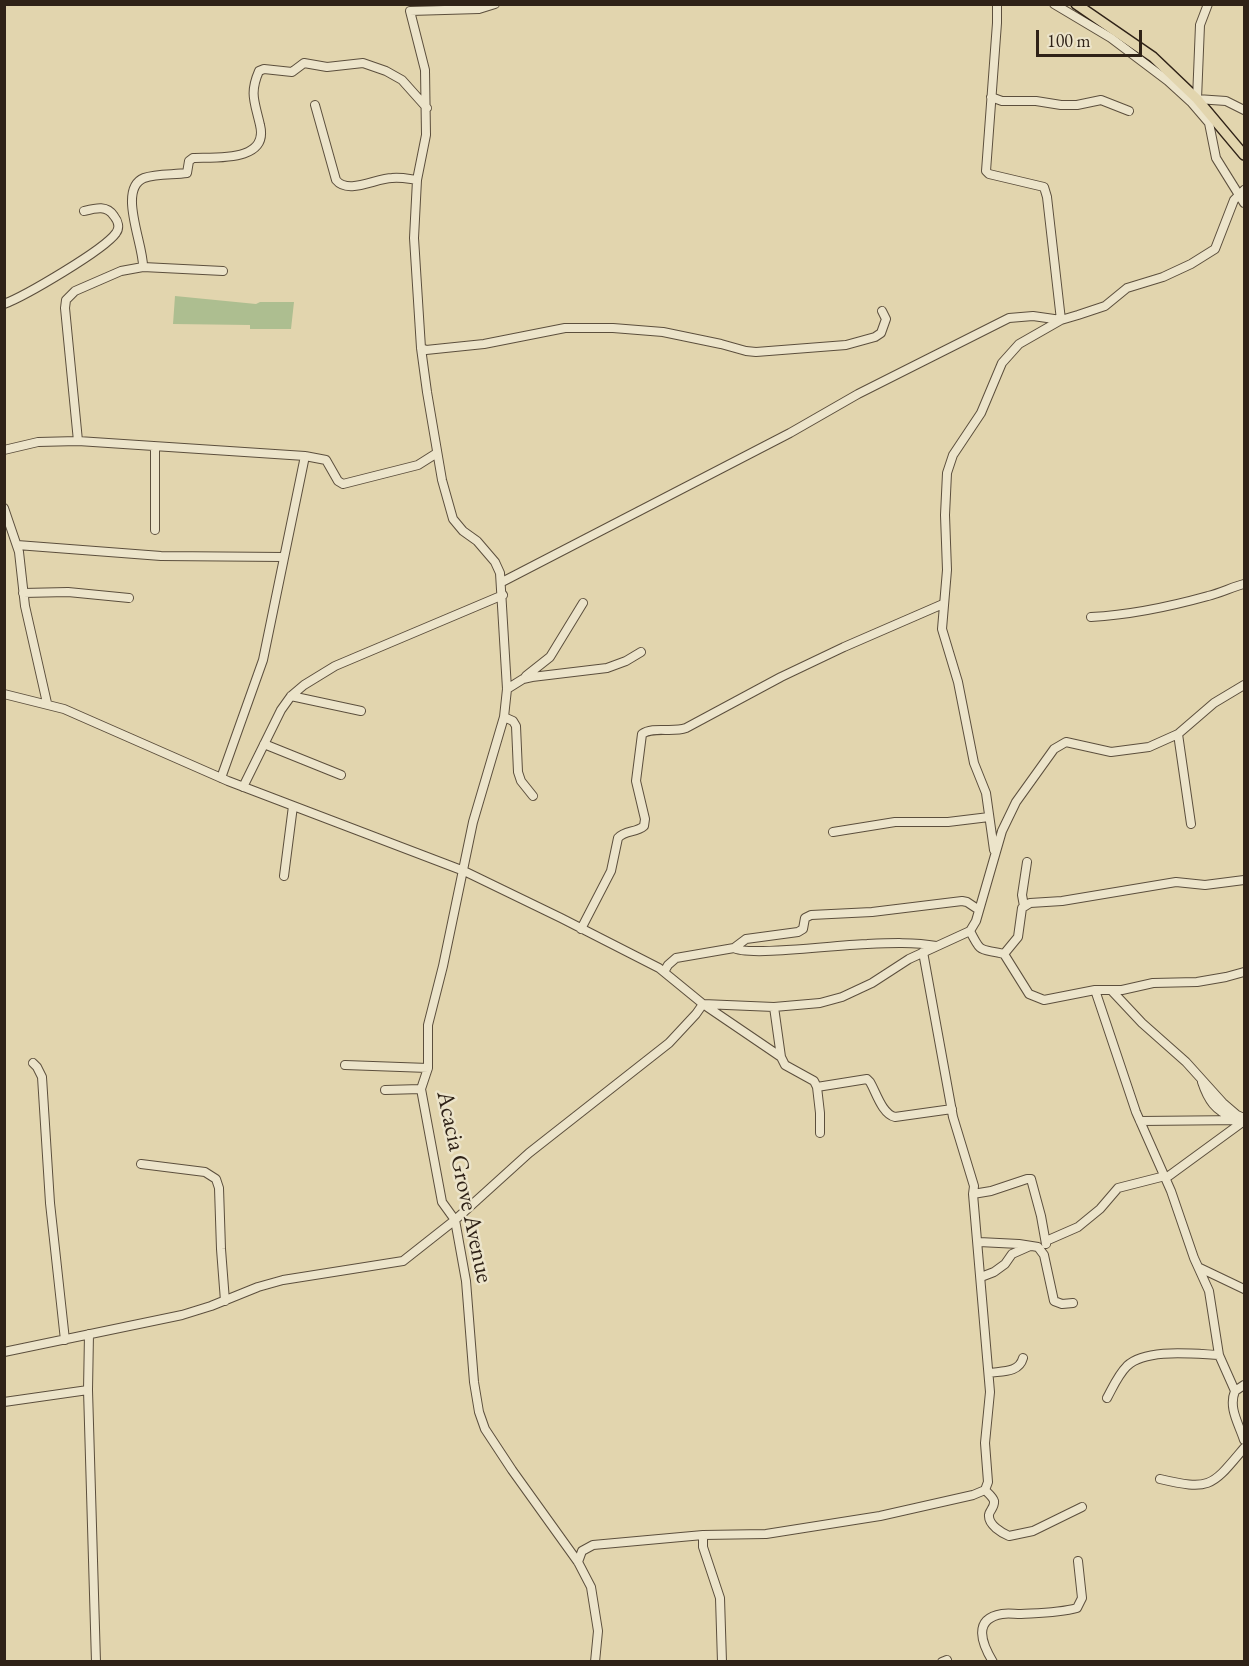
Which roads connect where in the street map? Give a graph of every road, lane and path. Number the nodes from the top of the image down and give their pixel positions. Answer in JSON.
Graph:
{"nodes":[{"id":1,"x":495,"y":4,"type":"edge"},
{"id":2,"x":997,"y":4,"type":"edge"},
{"id":3,"x":1054,"y":4,"type":"edge"},
{"id":4,"x":1076,"y":4,"type":"edge"},
{"id":5,"x":1208,"y":4,"type":"edge"},
{"id":6,"x":991,"y":97,"type":"junction"},
{"id":7,"x":1197,"y":99,"type":"junction"},
{"id":8,"x":315,"y":105,"type":"dead end"},
{"id":9,"x":427,"y":108,"type":"junction"},
{"id":10,"x":1245,"y":110,"type":"edge"},
{"id":11,"x":1129,"y":111,"type":"dead end"},
{"id":12,"x":1245,"y":155,"type":"edge"},
{"id":13,"x":417,"y":180,"type":"junction"},
{"id":14,"x":1242,"y":193,"type":"edge"},
{"id":15,"x":1245,"y":203,"type":"edge"},
{"id":16,"x":84,"y":211,"type":"dead end"},
{"id":17,"x":143,"y":267,"type":"junction"},
{"id":18,"x":222,"y":271,"type":"dead end"},
{"id":19,"x":5,"y":304,"type":"edge"},
{"id":20,"x":882,"y":311,"type":"dead end"},
{"id":21,"x":1061,"y":320,"type":"junction"},
{"id":22,"x":421,"y":348,"type":"junction"},
{"id":23,"x":78,"y":441,"type":"junction"},
{"id":24,"x":155,"y":447,"type":"junction"},
{"id":25,"x":4,"y":450,"type":"edge"},
{"id":26,"x":437,"y":453,"type":"junction"},
{"id":27,"x":305,"y":456,"type":"junction"},
{"id":28,"x":4,"y":508,"type":"edge"},
{"id":29,"x":154,"y":530,"type":"dead end"},
{"id":30,"x":17,"y":545,"type":"junction"},
{"id":31,"x":284,"y":557,"type":"junction"},
{"id":32,"x":502,"y":582,"type":"junction"},
{"id":33,"x":1245,"y":584,"type":"edge"},
{"id":34,"x":23,"y":593,"type":"junction"},
{"id":35,"x":503,"y":595,"type":"junction"},
{"id":36,"x":129,"y":598,"type":"dead end"},
{"id":37,"x":584,"y":603,"type":"dead end"},
{"id":38,"x":943,"y":604,"type":"junction"},
{"id":39,"x":1092,"y":617,"type":"dead end"},
{"id":40,"x":641,"y":652,"type":"dead end"},
{"id":41,"x":523,"y":679,"type":"junction"},
{"id":42,"x":1245,"y":685,"type":"edge"},
{"id":43,"x":507,"y":689,"type":"junction"},
{"id":44,"x":4,"y":694,"type":"edge"},
{"id":45,"x":291,"y":696,"type":"junction"},
{"id":46,"x":47,"y":703,"type":"junction"},
{"id":47,"x":361,"y":711,"type":"dead end"},
{"id":48,"x":504,"y":717,"type":"junction"},
{"id":49,"x":1178,"y":734,"type":"junction"},
{"id":50,"x":264,"y":744,"type":"junction"},
{"id":51,"x":341,"y":775,"type":"dead end"},
{"id":52,"x":221,"y":778,"type":"junction"},
{"id":53,"x":243,"y":787,"type":"junction"},
{"id":54,"x":533,"y":796,"type":"dead end"},
{"id":55,"x":293,"y":806,"type":"junction"},
{"id":56,"x":989,"y":817,"type":"junction"},
{"id":57,"x":1191,"y":824,"type":"dead end"},
{"id":58,"x":833,"y":832,"type":"dead end"},
{"id":59,"x":994,"y":852,"type":"junction"},
{"id":60,"x":1027,"y":862,"type":"dead end"},
{"id":61,"x":464,"y":871,"type":"junction"},
{"id":62,"x":284,"y":876,"type":"dead end"},
{"id":63,"x":1245,"y":880,"type":"edge"},
{"id":64,"x":1024,"y":906,"type":"junction"},
{"id":65,"x":979,"y":910,"type":"junction"},
{"id":66,"x":581,"y":928,"type":"junction"},
{"id":67,"x":970,"y":931,"type":"junction"},
{"id":68,"x":938,"y":946,"type":"junction"},
{"id":69,"x":734,"y":948,"type":"junction"},
{"id":70,"x":923,"y":952,"type":"junction"},
{"id":71,"x":1004,"y":954,"type":"junction"},
{"id":72,"x":664,"y":972,"type":"junction"},
{"id":73,"x":1245,"y":972,"type":"edge"},
{"id":74,"x":1095,"y":990,"type":"junction"},
{"id":75,"x":1112,"y":991,"type":"junction"},
{"id":76,"x":703,"y":1004,"type":"junction"},
{"id":77,"x":774,"y":1007,"type":"junction"},
{"id":78,"x":782,"y":1057,"type":"junction"},
{"id":79,"x":33,"y":1063,"type":"dead end"},
{"id":80,"x":345,"y":1065,"type":"dead end"},
{"id":81,"x":428,"y":1068,"type":"junction"},
{"id":82,"x":817,"y":1087,"type":"junction"},
{"id":83,"x":421,"y":1089,"type":"junction"},
{"id":84,"x":385,"y":1090,"type":"dead end"},
{"id":85,"x":952,"y":1109,"type":"junction"},
{"id":86,"x":1245,"y":1120,"type":"edge"},
{"id":87,"x":1140,"y":1121,"type":"junction"},
{"id":88,"x":820,"y":1133,"type":"dead end"},
{"id":89,"x":141,"y":1164,"type":"dead end"},
{"id":90,"x":1165,"y":1177,"type":"junction"},
{"id":91,"x":973,"y":1194,"type":"junction"},
{"id":92,"x":455,"y":1220,"type":"junction"},
{"id":93,"x":1046,"y":1241,"type":"junction"},
{"id":94,"x":979,"y":1242,"type":"junction"},
{"id":95,"x":1031,"y":1245,"type":"junction"},
{"id":96,"x":1042,"y":1250,"type":"junction"},
{"id":97,"x":1200,"y":1268,"type":"junction"},
{"id":98,"x":981,"y":1277,"type":"junction"},
{"id":99,"x":1245,"y":1289,"type":"edge"},
{"id":100,"x":225,"y":1300,"type":"junction"},
{"id":101,"x":1073,"y":1304,"type":"dead end"},
{"id":102,"x":89,"y":1334,"type":"junction"},
{"id":103,"x":65,"y":1340,"type":"junction"},
{"id":104,"x":4,"y":1352,"type":"edge"},
{"id":105,"x":1219,"y":1355,"type":"junction"},
{"id":106,"x":1023,"y":1358,"type":"dead end"},
{"id":107,"x":989,"y":1373,"type":"junction"},
{"id":108,"x":1245,"y":1385,"type":"edge"},
{"id":109,"x":88,"y":1390,"type":"junction"},
{"id":110,"x":1235,"y":1391,"type":"junction"},
{"id":111,"x":1107,"y":1398,"type":"dead end"},
{"id":112,"x":4,"y":1401,"type":"edge"},
{"id":113,"x":1245,"y":1440,"type":"edge"},
{"id":114,"x":1245,"y":1448,"type":"edge"},
{"id":115,"x":1160,"y":1479,"type":"dead end"},
{"id":116,"x":985,"y":1490,"type":"junction"},
{"id":117,"x":1082,"y":1507,"type":"dead end"},
{"id":118,"x":703,"y":1535,"type":"junction"},
{"id":119,"x":1078,"y":1561,"type":"dead end"},
{"id":120,"x":578,"y":1562,"type":"junction"},
{"id":121,"x":96,"y":1662,"type":"edge"},
{"id":122,"x":596,"y":1662,"type":"edge"},
{"id":123,"x":722,"y":1662,"type":"edge"},
{"id":124,"x":993,"y":1662,"type":"edge"}],
"edges":[{"from":1,"to":9,"type":"street"},
{"from":2,"to":6,"type":"street"},
{"from":3,"to":14,"type":"street"},
{"from":4,"to":7,"type":"main road"},
{"from":5,"to":7,"type":"street"},
{"from":6,"to":11,"type":"street"},
{"from":6,"to":21,"type":"street"},
{"from":7,"to":10,"type":"street"},
{"from":7,"to":12,"type":"main road"},
{"from":8,"to":13,"type":"street"},
{"from":9,"to":13,"type":"street"},
{"from":9,"to":17,"type":"street"},
{"from":13,"to":22,"type":"street"},
{"from":14,"to":15,"type":"street"},
{"from":14,"to":21,"type":"street"},
{"from":16,"to":19,"type":"street"},
{"from":17,"to":18,"type":"street"},
{"from":17,"to":23,"type":"street"},
{"from":20,"to":22,"type":"street"},
{"from":21,"to":32,"type":"street"},
{"from":21,"to":38,"type":"street"},
{"from":22,"to":26,"type":"street"},
{"from":23,"to":24,"type":"street"},
{"from":23,"to":25,"type":"street"},
{"from":24,"to":27,"type":"street"},
{"from":24,"to":29,"type":"street"},
{"from":26,"to":27,"type":"street"},
{"from":26,"to":32,"type":"street"},
{"from":27,"to":31,"type":"street"},
{"from":28,"to":30,"type":"street"},
{"from":30,"to":31,"type":"street"},
{"from":30,"to":34,"type":"street"},
{"from":31,"to":52,"type":"street"},
{"from":32,"to":35,"type":"street","name":"Acacia Grove Avenue"},
{"from":33,"to":39,"type":"street"},
{"from":34,"to":36,"type":"street"},
{"from":34,"to":46,"type":"street"},
{"from":35,"to":43,"type":"street","name":"Acacia Grove Avenue"},
{"from":35,"to":45,"type":"street"},
{"from":37,"to":41,"type":"street"},
{"from":38,"to":56,"type":"street"},
{"from":38,"to":66,"type":"street"},
{"from":40,"to":41,"type":"street"},
{"from":41,"to":43,"type":"street"},
{"from":42,"to":49,"type":"street"},
{"from":43,"to":48,"type":"street","name":"Acacia Grove Avenue"},
{"from":44,"to":46,"type":"street"},
{"from":45,"to":47,"type":"street"},
{"from":45,"to":50,"type":"street"},
{"from":46,"to":52,"type":"street"},
{"from":48,"to":54,"type":"street"},
{"from":48,"to":61,"type":"street","name":"Acacia Grove Avenue"},
{"from":49,"to":57,"type":"street"},
{"from":49,"to":59,"type":"street"},
{"from":50,"to":51,"type":"street"},
{"from":50,"to":53,"type":"street"},
{"from":52,"to":53,"type":"street"},
{"from":53,"to":55,"type":"street"},
{"from":55,"to":61,"type":"street"},
{"from":55,"to":62,"type":"street"},
{"from":56,"to":58,"type":"street"},
{"from":56,"to":59,"type":"street"},
{"from":59,"to":65,"type":"street"},
{"from":60,"to":64,"type":"street"},
{"from":61,"to":66,"type":"street"},
{"from":61,"to":81,"type":"street","name":"Acacia Grove Avenue"},
{"from":63,"to":64,"type":"street"},
{"from":64,"to":71,"type":"street"},
{"from":65,"to":67,"type":"street"},
{"from":65,"to":69,"type":"street"},
{"from":66,"to":72,"type":"street"},
{"from":67,"to":68,"type":"street"},
{"from":67,"to":71,"type":"street"},
{"from":68,"to":69,"type":"street"},
{"from":68,"to":70,"type":"street"},
{"from":69,"to":72,"type":"street"},
{"from":70,"to":77,"type":"street"},
{"from":70,"to":85,"type":"street"},
{"from":71,"to":74,"type":"street"},
{"from":72,"to":76,"type":"street"},
{"from":73,"to":75,"type":"street"},
{"from":74,"to":75,"type":"street"},
{"from":74,"to":87,"type":"street"},
{"from":75,"to":86,"type":"street"},
{"from":76,"to":77,"type":"street"},
{"from":76,"to":78,"type":"street"},
{"from":76,"to":92,"type":"street"},
{"from":77,"to":78,"type":"street"},
{"from":78,"to":82,"type":"street"},
{"from":79,"to":103,"type":"street"},
{"from":80,"to":81,"type":"street"},
{"from":81,"to":83,"type":"street","name":"Acacia Grove Avenue"},
{"from":82,"to":85,"type":"street"},
{"from":82,"to":88,"type":"street"},
{"from":83,"to":84,"type":"street"},
{"from":83,"to":92,"type":"street","name":"Acacia Grove Avenue"},
{"from":85,"to":91,"type":"street"},
{"from":86,"to":87,"type":"street"},
{"from":86,"to":90,"type":"street"},
{"from":87,"to":90,"type":"street"},
{"from":89,"to":100,"type":"street"},
{"from":90,"to":93,"type":"street"},
{"from":90,"to":97,"type":"street"},
{"from":91,"to":93,"type":"street"},
{"from":91,"to":94,"type":"street"},
{"from":92,"to":100,"type":"street"},
{"from":92,"to":120,"type":"street","name":"Acacia Grove Avenue"},
{"from":93,"to":96,"type":"street"},
{"from":94,"to":95,"type":"street"},
{"from":94,"to":98,"type":"street"},
{"from":95,"to":96,"type":"street"},
{"from":95,"to":98,"type":"street"},
{"from":96,"to":101,"type":"street"},
{"from":97,"to":99,"type":"street"},
{"from":97,"to":105,"type":"street"},
{"from":98,"to":107,"type":"street"},
{"from":100,"to":102,"type":"street"},
{"from":102,"to":103,"type":"street"},
{"from":102,"to":109,"type":"street"},
{"from":103,"to":104,"type":"street"},
{"from":105,"to":110,"type":"street"},
{"from":105,"to":111,"type":"street"},
{"from":106,"to":107,"type":"street"},
{"from":107,"to":116,"type":"street"},
{"from":108,"to":110,"type":"street"},
{"from":109,"to":112,"type":"street"},
{"from":109,"to":121,"type":"street"},
{"from":110,"to":113,"type":"street"},
{"from":114,"to":115,"type":"street"},
{"from":116,"to":117,"type":"street"},
{"from":116,"to":118,"type":"street"},
{"from":118,"to":120,"type":"street"},
{"from":118,"to":123,"type":"street"},
{"from":119,"to":124,"type":"street"},
{"from":120,"to":122,"type":"street","name":"Acacia Grove Avenue"}]}
